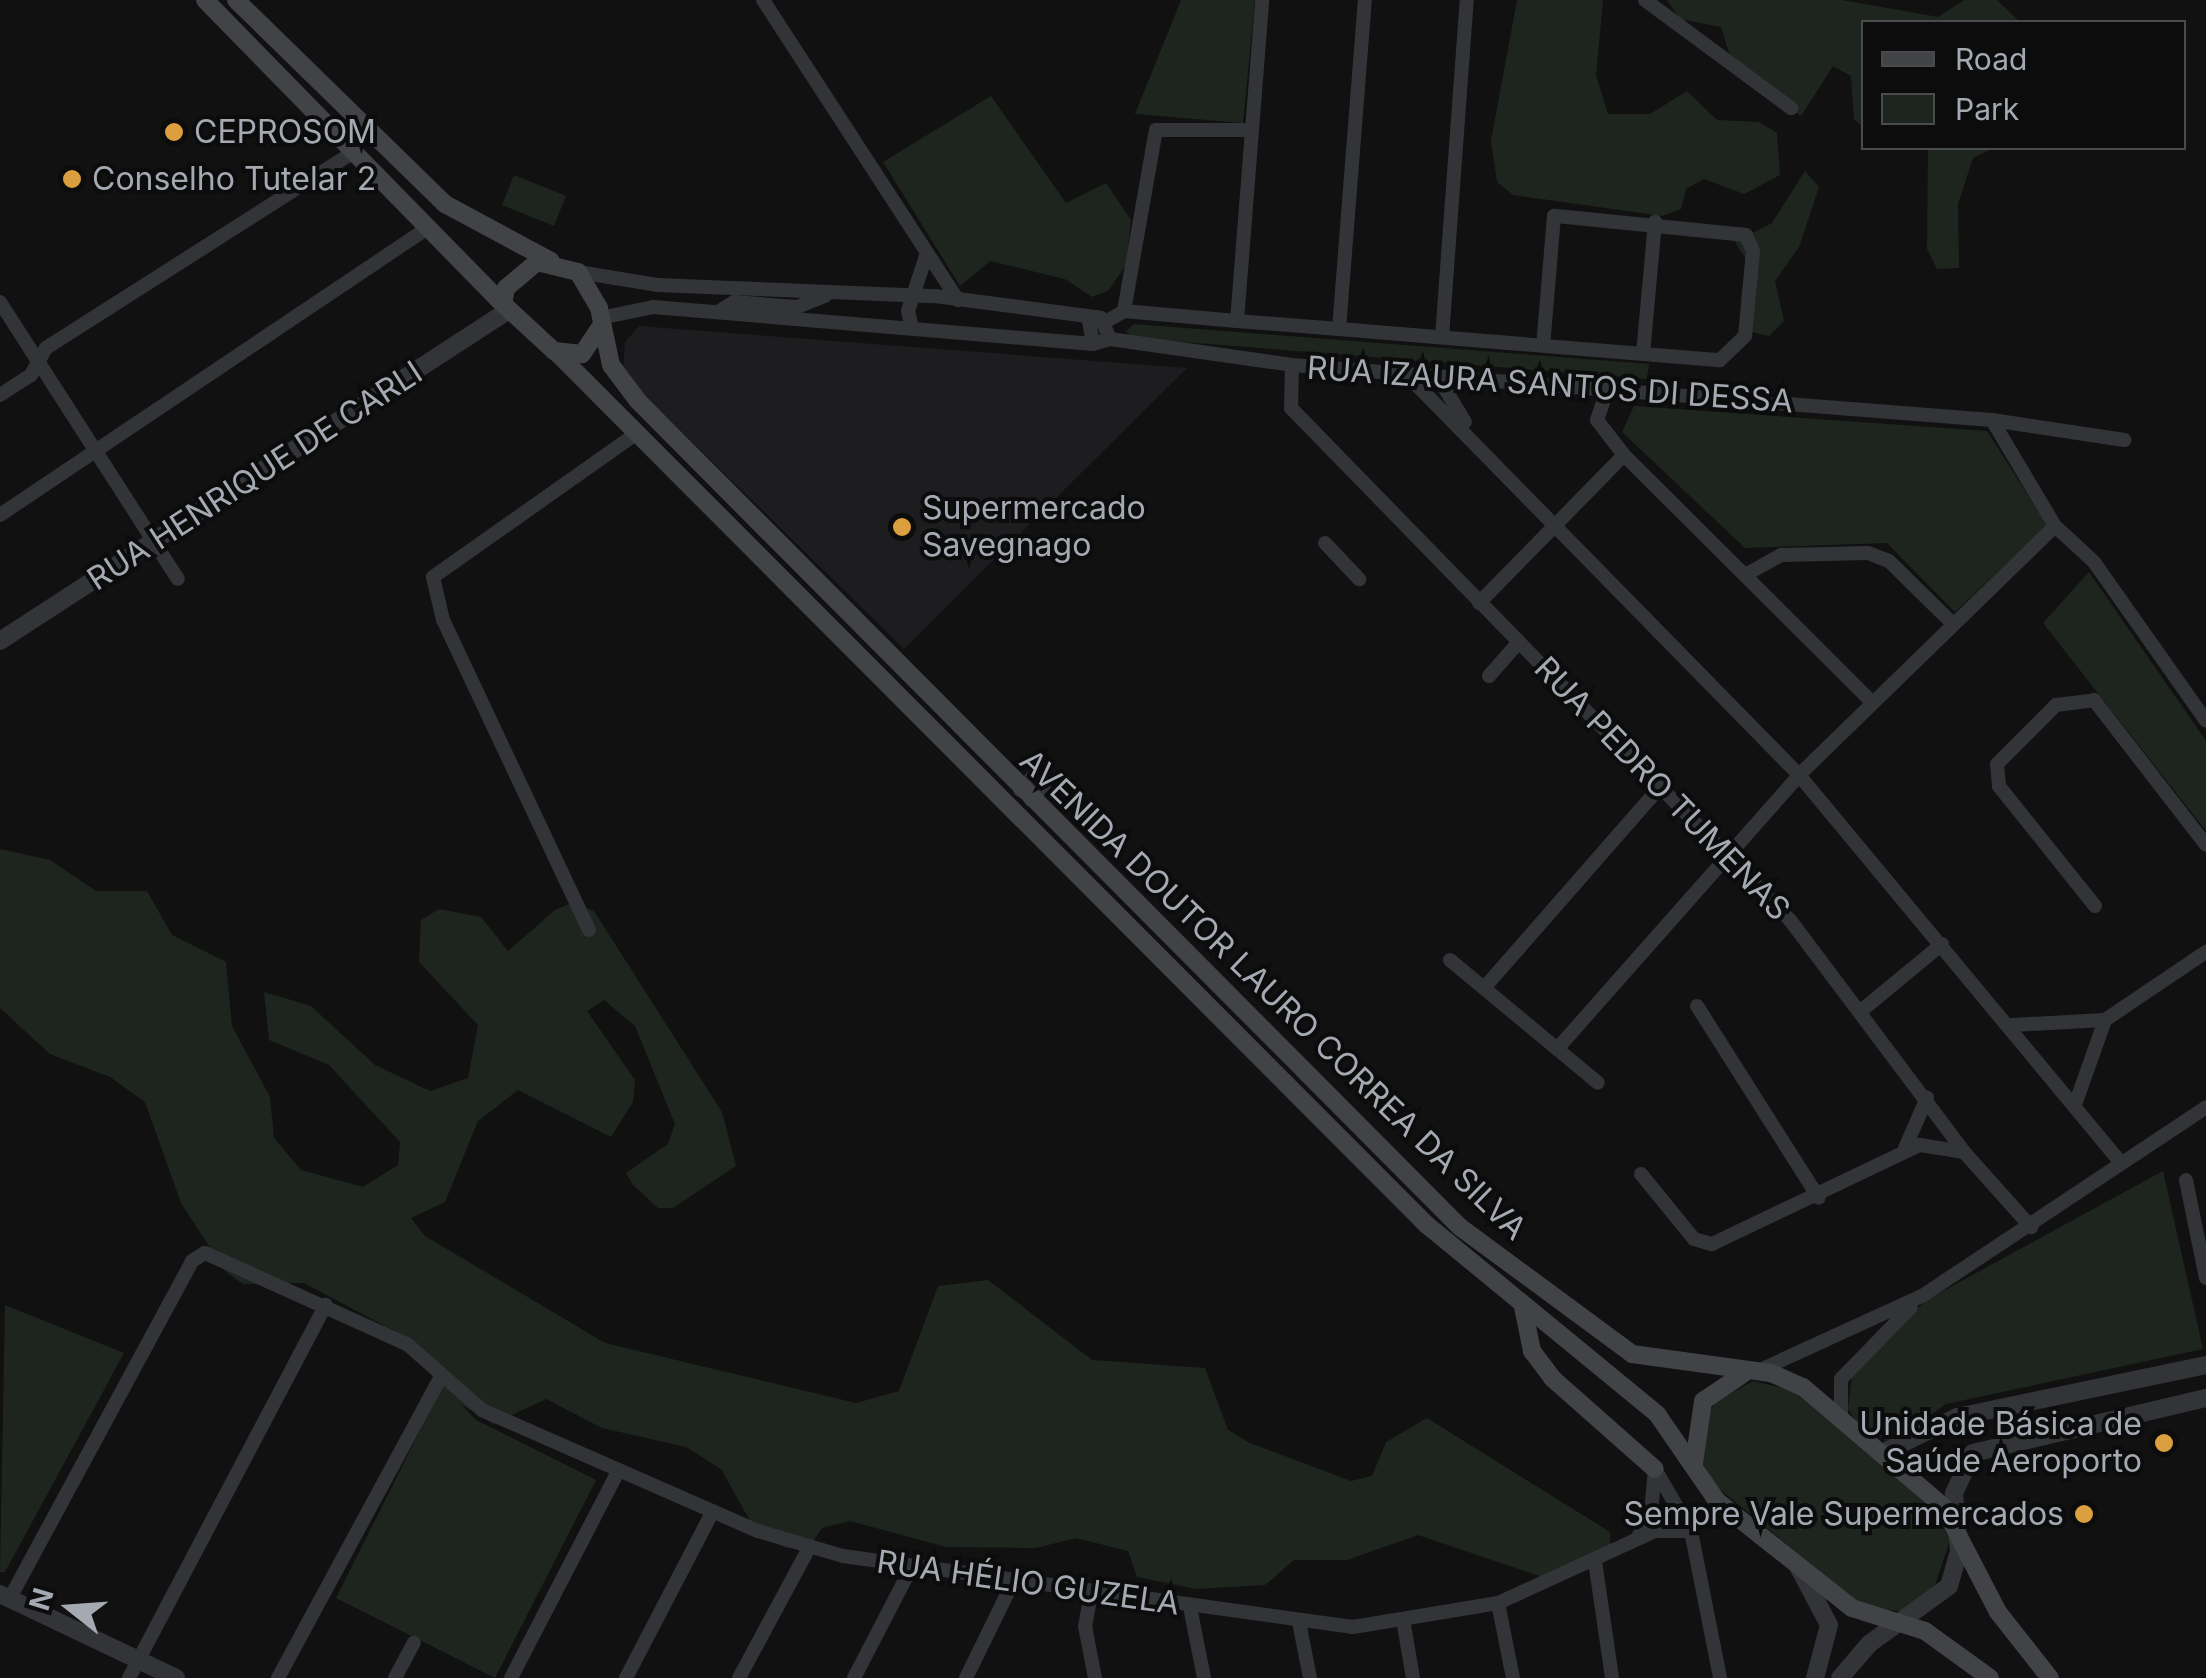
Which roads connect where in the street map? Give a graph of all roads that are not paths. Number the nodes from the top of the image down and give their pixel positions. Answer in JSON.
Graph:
{"nodes":[{"id":1,"x":206,"y":0,"type":"edge"},
{"id":2,"x":236,"y":0,"type":"edge"},
{"id":3,"x":763,"y":0,"type":"edge"},
{"id":4,"x":1262,"y":0,"type":"edge"},
{"id":5,"x":1365,"y":0,"type":"edge"},
{"id":6,"x":1467,"y":0,"type":"edge"},
{"id":7,"x":1645,"y":0,"type":"edge"},
{"id":8,"x":1792,"y":108,"type":"dead end"},
{"id":9,"x":1251,"y":130,"type":"junction"},
{"id":10,"x":354,"y":152,"type":"junction"},
{"id":11,"x":1654,"y":222,"type":"junction"},
{"id":12,"x":429,"y":227,"type":"junction"},
{"id":13,"x":928,"y":252,"type":"junction"},
{"id":14,"x":552,"y":261,"type":"junction"},
{"id":15,"x":578,"y":272,"type":"junction"},
{"id":16,"x":826,"y":295,"type":"junction"},
{"id":17,"x":912,"y":300,"type":"junction"},
{"id":18,"x":958,"y":300,"type":"junction"},
{"id":19,"x":0,"y":302,"type":"edge"},
{"id":20,"x":506,"y":307,"type":"junction"},
{"id":21,"x":1124,"y":311,"type":"junction"},
{"id":22,"x":718,"y":312,"type":"junction"},
{"id":23,"x":1107,"y":321,"type":"junction"},
{"id":24,"x":1237,"y":321,"type":"junction"},
{"id":25,"x":601,"y":322,"type":"junction"},
{"id":26,"x":1089,"y":322,"type":"junction"},
{"id":27,"x":912,"y":328,"type":"junction"},
{"id":28,"x":1340,"y":329,"type":"junction"},
{"id":29,"x":1442,"y":338,"type":"junction"},
{"id":30,"x":1110,"y":339,"type":"junction"},
{"id":31,"x":1093,"y":344,"type":"junction"},
{"id":32,"x":1543,"y":346,"type":"junction"},
{"id":33,"x":554,"y":351,"type":"junction"},
{"id":34,"x":1643,"y":354,"type":"junction"},
{"id":35,"x":38,"y":362,"type":"junction"},
{"id":36,"x":1292,"y":365,"type":"junction"},
{"id":37,"x":1403,"y":372,"type":"junction"},
{"id":38,"x":1436,"y":374,"type":"junction"},
{"id":39,"x":1608,"y":388,"type":"junction"},
{"id":40,"x":0,"y":396,"type":"edge"},
{"id":41,"x":1992,"y":420,"type":"junction"},
{"id":42,"x":636,"y":434,"type":"junction"},
{"id":43,"x":1472,"y":436,"type":"junction"},
{"id":44,"x":2124,"y":440,"type":"dead end"},
{"id":45,"x":97,"y":454,"type":"junction"},
{"id":46,"x":1624,"y":455,"type":"junction"},
{"id":47,"x":0,"y":516,"type":"edge"},
{"id":48,"x":2055,"y":526,"type":"junction"},
{"id":49,"x":1554,"y":529,"type":"junction"},
{"id":50,"x":154,"y":542,"type":"junction"},
{"id":51,"x":1326,"y":543,"type":"dead end"},
{"id":52,"x":1745,"y":575,"type":"junction"},
{"id":53,"x":178,"y":579,"type":"dead end"},
{"id":54,"x":1359,"y":579,"type":"dead end"},
{"id":55,"x":1479,"y":603,"type":"junction"},
{"id":56,"x":1952,"y":624,"type":"junction"},
{"id":57,"x":0,"y":641,"type":"edge"},
{"id":58,"x":1519,"y":642,"type":"junction"},
{"id":59,"x":1489,"y":676,"type":"dead end"},
{"id":60,"x":1871,"y":701,"type":"junction"},
{"id":61,"x":2206,"y":722,"type":"edge"},
{"id":62,"x":1044,"y":765,"type":"dead end"},
{"id":63,"x":1799,"y":776,"type":"junction"},
{"id":64,"x":1045,"y":784,"type":"dead end"},
{"id":65,"x":1658,"y":789,"type":"junction"},
{"id":66,"x":1025,"y":795,"type":"junction"},
{"id":67,"x":2206,"y":845,"type":"edge"},
{"id":68,"x":1725,"y":856,"type":"junction"},
{"id":69,"x":2095,"y":906,"type":"dead end"},
{"id":70,"x":589,"y":930,"type":"dead end"},
{"id":71,"x":1942,"y":944,"type":"junction"},
{"id":72,"x":2206,"y":952,"type":"edge"},
{"id":73,"x":1450,"y":960,"type":"dead end"},
{"id":74,"x":1484,"y":988,"type":"junction"},
{"id":75,"x":1697,"y":1006,"type":"dead end"},
{"id":76,"x":1861,"y":1011,"type":"junction"},
{"id":77,"x":2105,"y":1020,"type":"junction"},
{"id":78,"x":2011,"y":1025,"type":"junction"},
{"id":79,"x":1557,"y":1049,"type":"junction"},
{"id":80,"x":1598,"y":1083,"type":"dead end"},
{"id":81,"x":1927,"y":1098,"type":"junction"},
{"id":82,"x":2076,"y":1102,"type":"junction"},
{"id":83,"x":2206,"y":1108,"type":"edge"},
{"id":84,"x":1964,"y":1152,"type":"junction"},
{"id":85,"x":1897,"y":1155,"type":"junction"},
{"id":86,"x":2121,"y":1163,"type":"junction"},
{"id":87,"x":1640,"y":1174,"type":"dead end"},
{"id":88,"x":2186,"y":1180,"type":"dead end"},
{"id":89,"x":1819,"y":1198,"type":"junction"},
{"id":90,"x":2031,"y":1226,"type":"junction"},
{"id":91,"x":2201,"y":1228,"type":"edge"},
{"id":92,"x":2206,"y":1278,"type":"edge"},
{"id":93,"x":1922,"y":1296,"type":"junction"},
{"id":94,"x":326,"y":1305,"type":"junction"},
{"id":95,"x":1523,"y":1307,"type":"junction"},
{"id":96,"x":1841,"y":1337,"type":"junction"},
{"id":97,"x":1853,"y":1363,"type":"junction"},
{"id":98,"x":2206,"y":1365,"type":"edge"},
{"id":99,"x":1754,"y":1372,"type":"junction"},
{"id":100,"x":441,"y":1377,"type":"junction"},
{"id":101,"x":2206,"y":1398,"type":"edge"},
{"id":102,"x":1841,"y":1418,"type":"junction"},
{"id":103,"x":1882,"y":1453,"type":"junction"},
{"id":104,"x":1656,"y":1469,"type":"junction"},
{"id":105,"x":618,"y":1470,"type":"junction"},
{"id":106,"x":1696,"y":1474,"type":"junction"},
{"id":107,"x":714,"y":1511,"type":"junction"},
{"id":108,"x":1954,"y":1524,"type":"junction"},
{"id":109,"x":1690,"y":1531,"type":"junction"},
{"id":110,"x":1637,"y":1538,"type":"junction"},
{"id":111,"x":810,"y":1546,"type":"junction"},
{"id":112,"x":1595,"y":1561,"type":"junction"},
{"id":113,"x":911,"y":1568,"type":"junction"},
{"id":114,"x":1798,"y":1568,"type":"junction"},
{"id":115,"x":1013,"y":1582,"type":"junction"},
{"id":116,"x":1091,"y":1593,"type":"junction"},
{"id":117,"x":5,"y":1596,"type":"edge"},
{"id":118,"x":1498,"y":1603,"type":"junction"},
{"id":119,"x":1190,"y":1607,"type":"junction"},
{"id":120,"x":1299,"y":1622,"type":"junction"},
{"id":121,"x":1900,"y":1624,"type":"junction"},
{"id":122,"x":1404,"y":1625,"type":"junction"},
{"id":123,"x":414,"y":1642,"type":"dead end"},
{"id":124,"x":140,"y":1659,"type":"junction"},
{"id":125,"x":971,"y":1676,"type":"edge"},
{"id":126,"x":129,"y":1678,"type":"edge"},
{"id":127,"x":176,"y":1678,"type":"edge"},
{"id":128,"x":278,"y":1678,"type":"edge"},
{"id":129,"x":395,"y":1678,"type":"edge"},
{"id":130,"x":510,"y":1678,"type":"edge"},
{"id":131,"x":626,"y":1678,"type":"edge"},
{"id":132,"x":739,"y":1678,"type":"edge"},
{"id":133,"x":854,"y":1678,"type":"edge"},
{"id":134,"x":1096,"y":1678,"type":"edge"},
{"id":135,"x":1204,"y":1678,"type":"edge"},
{"id":136,"x":1310,"y":1678,"type":"edge"},
{"id":137,"x":1414,"y":1678,"type":"edge"},
{"id":138,"x":1513,"y":1678,"type":"edge"},
{"id":139,"x":1612,"y":1678,"type":"edge"},
{"id":140,"x":1720,"y":1678,"type":"edge"},
{"id":141,"x":1815,"y":1678,"type":"edge"},
{"id":142,"x":1840,"y":1678,"type":"edge"},
{"id":143,"x":1990,"y":1678,"type":"edge"},
{"id":144,"x":2050,"y":1678,"type":"edge"}],
"edges":[{"from":1,"to":10,"type":"main road"},
{"from":2,"to":14,"type":"main road"},
{"from":3,"to":13,"type":"street"},
{"from":4,"to":9,"type":"street"},
{"from":5,"to":28,"type":"street"},
{"from":6,"to":29,"type":"street"},
{"from":7,"to":8,"type":"street"},
{"from":9,"to":21,"type":"street"},
{"from":9,"to":24,"type":"street"},
{"from":10,"to":12,"type":"main road"},
{"from":10,"to":35,"type":"street"},
{"from":11,"to":32,"type":"street"},
{"from":11,"to":34,"type":"street"},
{"from":11,"to":34,"type":"street","name":"RUA IZAURA SANTOS DI DESSA"},
{"from":12,"to":20,"type":"main road"},
{"from":12,"to":45,"type":"street"},
{"from":13,"to":17,"type":"street"},
{"from":13,"to":18,"type":"street"},
{"from":14,"to":15,"type":"main road"},
{"from":14,"to":20,"type":"main road"},
{"from":15,"to":16,"type":"street"},
{"from":15,"to":25,"type":"main road"},
{"from":16,"to":17,"type":"street"},
{"from":16,"to":22,"type":"street"},
{"from":17,"to":18,"type":"street"},
{"from":17,"to":27,"type":"street"},
{"from":18,"to":26,"type":"street"},
{"from":19,"to":35,"type":"street"},
{"from":20,"to":33,"type":"main road"},
{"from":20,"to":50,"type":"street","name":"RUA HENRIQUE DE CARLI"},
{"from":21,"to":23,"type":"street"},
{"from":21,"to":24,"type":"street","name":"RUA IZAURA SANTOS DI DESSA"},
{"from":22,"to":25,"type":"street"},
{"from":22,"to":27,"type":"street"},
{"from":23,"to":26,"type":"street"},
{"from":23,"to":30,"type":"street"},
{"from":24,"to":28,"type":"street","name":"RUA IZAURA SANTOS DI DESSA"},
{"from":25,"to":33,"type":"main road"},
{"from":25,"to":66,"type":"main road","name":"AVENIDA DOUTOR LAURO CORREA DA SILVA"},
{"from":26,"to":31,"type":"street"},
{"from":27,"to":31,"type":"street"},
{"from":28,"to":29,"type":"street","name":"RUA IZAURA SANTOS DI DESSA"},
{"from":29,"to":32,"type":"street","name":"RUA IZAURA SANTOS DI DESSA"},
{"from":30,"to":31,"type":"street"},
{"from":30,"to":36,"type":"street","name":"RUA IZAURA SANTOS DI DESSA"},
{"from":32,"to":34,"type":"street","name":"RUA IZAURA SANTOS DI DESSA"},
{"from":33,"to":42,"type":"main road"},
{"from":35,"to":40,"type":"street"},
{"from":35,"to":45,"type":"street"},
{"from":36,"to":37,"type":"street","name":"RUA IZAURA SANTOS DI DESSA"},
{"from":36,"to":55,"type":"street","name":"RUA PEDRO TUMENAS"},
{"from":37,"to":38,"type":"street","name":"RUA IZAURA SANTOS DI DESSA"},
{"from":37,"to":43,"type":"street"},
{"from":38,"to":39,"type":"street","name":"RUA IZAURA SANTOS DI DESSA"},
{"from":38,"to":43,"type":"street"},
{"from":39,"to":41,"type":"street","name":"RUA IZAURA SANTOS DI DESSA"},
{"from":39,"to":46,"type":"street"},
{"from":41,"to":44,"type":"street","name":"RUA IZAURA SANTOS DI DESSA"},
{"from":41,"to":48,"type":"street"},
{"from":42,"to":70,"type":"street"},
{"from":42,"to":95,"type":"main road"},
{"from":43,"to":49,"type":"street"},
{"from":45,"to":47,"type":"street"},
{"from":45,"to":50,"type":"street"},
{"from":46,"to":49,"type":"street"},
{"from":46,"to":52,"type":"street"},
{"from":48,"to":56,"type":"street"},
{"from":48,"to":61,"type":"street"},
{"from":49,"to":55,"type":"street"},
{"from":49,"to":63,"type":"street"},
{"from":50,"to":53,"type":"street"},
{"from":50,"to":57,"type":"street","name":"RUA HENRIQUE DE CARLI"},
{"from":51,"to":54,"type":"street"},
{"from":52,"to":56,"type":"street"},
{"from":52,"to":60,"type":"street"},
{"from":55,"to":58,"type":"street","name":"RUA PEDRO TUMENAS"},
{"from":56,"to":60,"type":"street"},
{"from":58,"to":59,"type":"street"},
{"from":58,"to":65,"type":"street","name":"RUA PEDRO TUMENAS"},
{"from":60,"to":63,"type":"street"},
{"from":62,"to":66,"type":"street"},
{"from":63,"to":68,"type":"street"},
{"from":63,"to":71,"type":"street"},
{"from":64,"to":66,"type":"street"},
{"from":65,"to":68,"type":"street","name":"RUA PEDRO TUMENAS"},
{"from":65,"to":74,"type":"street"},
{"from":66,"to":99,"type":"main road","name":"AVENIDA DOUTOR LAURO CORREA DA SILVA"},
{"from":67,"to":69,"type":"street"},
{"from":68,"to":76,"type":"street","name":"RUA PEDRO TUMENAS"},
{"from":68,"to":79,"type":"street"},
{"from":71,"to":76,"type":"street"},
{"from":71,"to":78,"type":"street"},
{"from":72,"to":77,"type":"street"},
{"from":73,"to":74,"type":"street"},
{"from":74,"to":79,"type":"street"},
{"from":75,"to":89,"type":"street"},
{"from":76,"to":81,"type":"street","name":"RUA PEDRO TUMENAS"},
{"from":77,"to":78,"type":"street"},
{"from":77,"to":82,"type":"street"},
{"from":78,"to":82,"type":"street"},
{"from":79,"to":80,"type":"street"},
{"from":81,"to":84,"type":"street","name":"RUA PEDRO TUMENAS"},
{"from":81,"to":85,"type":"street"},
{"from":82,"to":86,"type":"street"},
{"from":83,"to":86,"type":"street"},
{"from":84,"to":85,"type":"street"},
{"from":84,"to":90,"type":"street","name":"RUA PEDRO TUMENAS"},
{"from":85,"to":89,"type":"street"},
{"from":86,"to":90,"type":"street"},
{"from":87,"to":89,"type":"street"},
{"from":88,"to":91,"type":"street"},
{"from":90,"to":93,"type":"street"},
{"from":91,"to":92,"type":"street"},
{"from":93,"to":96,"type":"street"},
{"from":93,"to":97,"type":"street"},
{"from":94,"to":100,"type":"street","name":"RUA HÉLIO GUZELA"},
{"from":94,"to":117,"type":"street","name":"RUA HÉLIO GUZELA"},
{"from":94,"to":124,"type":"street"},
{"from":95,"to":104,"type":"main road"},
{"from":95,"to":106,"type":"main road"},
{"from":96,"to":97,"type":"street"},
{"from":96,"to":99,"type":"street"},
{"from":97,"to":102,"type":"street"},
{"from":98,"to":103,"type":"street"},
{"from":99,"to":102,"type":"main road","name":"AVENIDA DOUTOR LAURO CORREA DA SILVA"},
{"from":99,"to":106,"type":"main road"},
{"from":100,"to":105,"type":"street","name":"RUA HÉLIO GUZELA"},
{"from":100,"to":128,"type":"street"},
{"from":101,"to":108,"type":"street"},
{"from":102,"to":103,"type":"main road","name":"AVENIDA DOUTOR LAURO CORREA DA SILVA"},
{"from":103,"to":108,"type":"main road","name":"AVENIDA DOUTOR LAURO CORREA DA SILVA"},
{"from":104,"to":109,"type":"street"},
{"from":104,"to":110,"type":"street"},
{"from":105,"to":107,"type":"street","name":"RUA HÉLIO GUZELA"},
{"from":105,"to":130,"type":"street"},
{"from":106,"to":114,"type":"main road"},
{"from":107,"to":111,"type":"street","name":"RUA HÉLIO GUZELA"},
{"from":107,"to":131,"type":"street"},
{"from":108,"to":121,"type":"street"},
{"from":108,"to":144,"type":"main road","name":"AVENIDA DOUTOR LAURO CORREA DA SILVA"},
{"from":109,"to":110,"type":"street","name":"RUA HÉLIO GUZELA"},
{"from":109,"to":140,"type":"street"},
{"from":110,"to":112,"type":"street","name":"RUA HÉLIO GUZELA"},
{"from":111,"to":113,"type":"street","name":"RUA HÉLIO GUZELA"},
{"from":111,"to":132,"type":"street"},
{"from":112,"to":118,"type":"street","name":"RUA HÉLIO GUZELA"},
{"from":112,"to":139,"type":"street"},
{"from":113,"to":115,"type":"street","name":"RUA HÉLIO GUZELA"},
{"from":113,"to":133,"type":"street"},
{"from":114,"to":121,"type":"main road"},
{"from":114,"to":141,"type":"street"},
{"from":115,"to":116,"type":"street","name":"RUA HÉLIO GUZELA"},
{"from":115,"to":125,"type":"street"},
{"from":116,"to":119,"type":"street","name":"RUA HÉLIO GUZELA"},
{"from":116,"to":134,"type":"street"},
{"from":117,"to":124,"type":"street"},
{"from":118,"to":122,"type":"street","name":"RUA HÉLIO GUZELA"},
{"from":118,"to":138,"type":"street"},
{"from":119,"to":120,"type":"street","name":"RUA HÉLIO GUZELA"},
{"from":119,"to":135,"type":"street"},
{"from":120,"to":122,"type":"street","name":"RUA HÉLIO GUZELA"},
{"from":120,"to":136,"type":"street"},
{"from":121,"to":142,"type":"street"},
{"from":121,"to":143,"type":"main road"},
{"from":122,"to":137,"type":"street"},
{"from":123,"to":129,"type":"street"},
{"from":124,"to":126,"type":"street"},
{"from":124,"to":127,"type":"street"}]}
